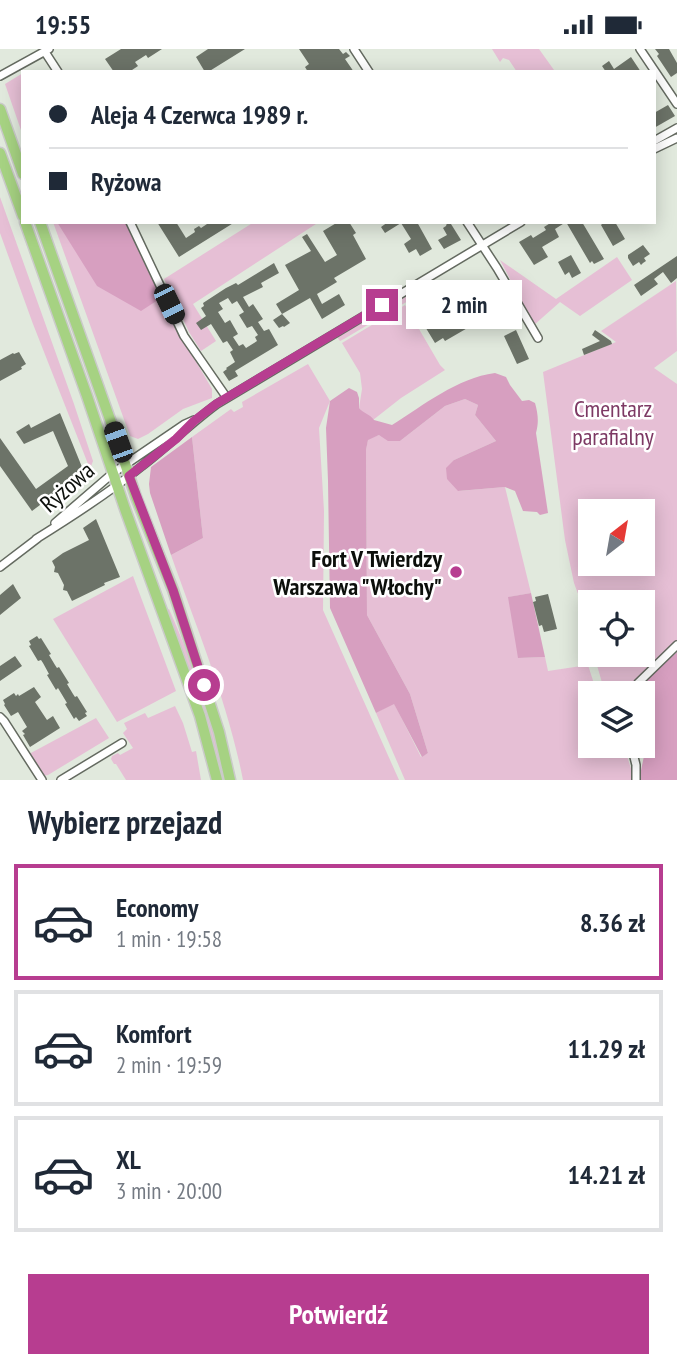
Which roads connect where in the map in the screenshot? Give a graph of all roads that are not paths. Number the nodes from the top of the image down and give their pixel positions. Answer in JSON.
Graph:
{"nodes":[{"id":1,"x":355,"y":49,"type":"edge"},
{"id":2,"x":640,"y":49,"type":"edge"},
{"id":3,"x":47,"y":50,"type":"edge"},
{"id":4,"x":57,"y":70,"type":"edge"},
{"id":5,"x":368,"y":70,"type":"edge"},
{"id":6,"x":654,"y":70,"type":"edge"},
{"id":7,"x":656,"y":73,"type":"edge"},
{"id":8,"x":0,"y":76,"type":"edge"},
{"id":9,"x":677,"y":104,"type":"edge"},
{"id":10,"x":0,"y":109,"type":"edge"},
{"id":11,"x":677,"y":128,"type":"edge"},
{"id":12,"x":677,"y":138,"type":"edge"},
{"id":13,"x":656,"y":140,"type":"edge"},
{"id":14,"x":656,"y":148,"type":"edge"},
{"id":15,"x":0,"y":153,"type":"edge"},
{"id":16,"x":21,"y":168,"type":"edge"},
{"id":17,"x":21,"y":211,"type":"edge"},
{"id":18,"x":26,"y":224,"type":"edge"},
{"id":19,"x":41,"y":224,"type":"edge"},
{"id":20,"x":131,"y":224,"type":"edge"},
{"id":21,"x":468,"y":224,"type":"edge"},
{"id":22,"x":518,"y":224,"type":"edge"},
{"id":23,"x":482,"y":246,"type":"junction"},
{"id":24,"x":538,"y":338,"type":"dead end"},
{"id":25,"x":227,"y":398,"type":"junction"},
{"id":26,"x":194,"y":421,"type":"junction"},
{"id":27,"x":125,"y":465,"type":"junction"},
{"id":28,"x":113,"y":473,"type":"junction"},
{"id":29,"x":129,"y":476,"type":"junction"},
{"id":30,"x":117,"y":484,"type":"junction"},
{"id":31,"x":36,"y":539,"type":"junction"},
{"id":32,"x":0,"y":567,"type":"edge"},
{"id":33,"x":677,"y":645,"type":"edge"},
{"id":34,"x":640,"y":681,"type":"edge"},
{"id":35,"x":0,"y":717,"type":"edge"},
{"id":36,"x":122,"y":743,"type":"dead end"},
{"id":37,"x":634,"y":758,"type":"edge"},
{"id":38,"x":41,"y":780,"type":"edge"},
{"id":39,"x":61,"y":780,"type":"edge"},
{"id":40,"x":217,"y":780,"type":"edge"},
{"id":41,"x":230,"y":780,"type":"edge"},
{"id":42,"x":636,"y":780,"type":"edge"}],
"edges":[{"from":1,"to":5,"type":"street"},
{"from":2,"to":6,"type":"street"},
{"from":3,"to":4,"type":"street"},
{"from":3,"to":8,"type":"street"},
{"from":7,"to":9,"type":"street"},
{"from":10,"to":16,"type":"main road"},
{"from":11,"to":13,"type":"street"},
{"from":12,"to":14,"type":"street"},
{"from":15,"to":17,"type":"main road"},
{"from":18,"to":28,"type":"main road"},
{"from":19,"to":27,"type":"main road"},
{"from":20,"to":25,"type":"street"},
{"from":21,"to":23,"type":"street"},
{"from":22,"to":23,"type":"street","name":"Ryżowa"},
{"from":23,"to":24,"type":"street"},
{"from":23,"to":25,"type":"street","name":"Ryżowa"},
{"from":25,"to":26,"type":"street","name":"Ryżowa"},
{"from":26,"to":27,"type":"street","name":"Ryżowa"},
{"from":26,"to":29,"type":"street","name":"Ryżowa"},
{"from":27,"to":28,"type":"street","name":"Ryżowa"},
{"from":27,"to":29,"type":"main road"},
{"from":28,"to":30,"type":"main road"},
{"from":28,"to":31,"type":"street","name":"Ryżowa"},
{"from":29,"to":30,"type":"street","name":"Ryżowa"},
{"from":29,"to":41,"type":"main road"},
{"from":30,"to":31,"type":"street","name":"Ryżowa"},
{"from":30,"to":40,"type":"main road"},
{"from":31,"to":32,"type":"street","name":"Ryżowa"},
{"from":33,"to":34,"type":"street"},
{"from":35,"to":38,"type":"street"},
{"from":36,"to":39,"type":"street"},
{"from":37,"to":42,"type":"street"}]}
